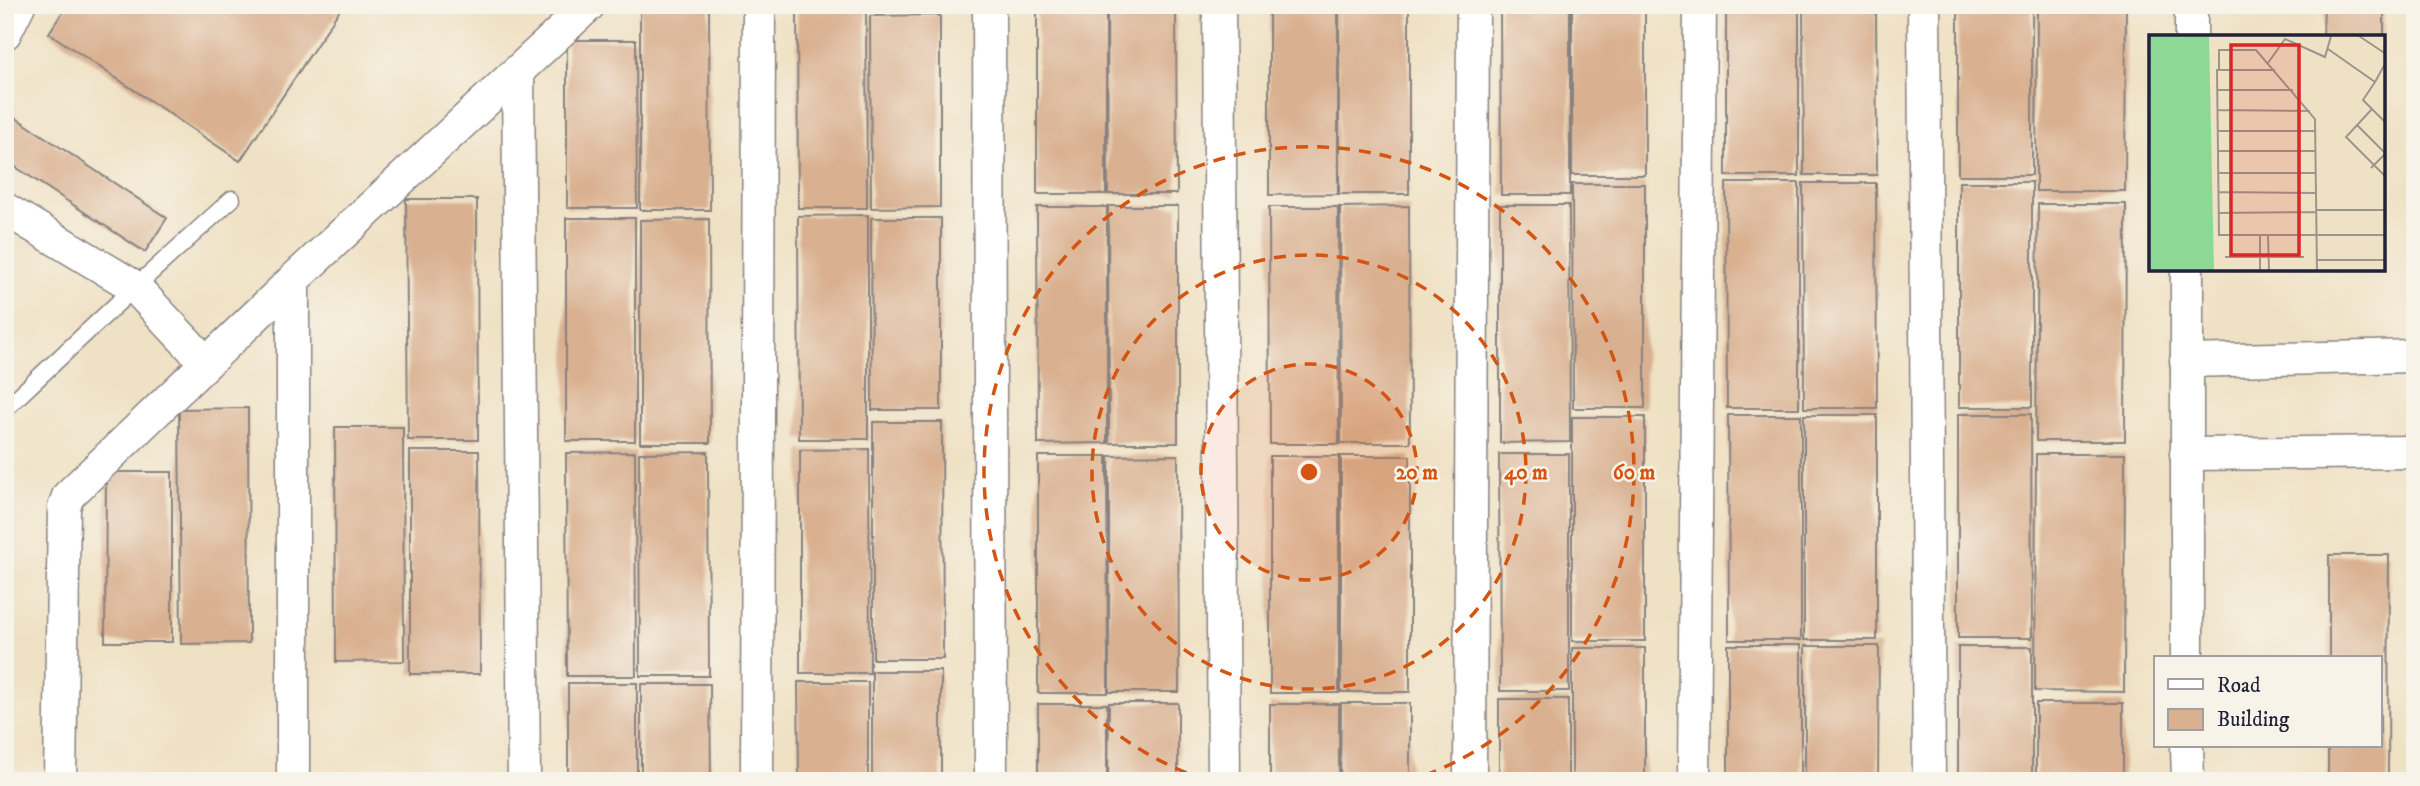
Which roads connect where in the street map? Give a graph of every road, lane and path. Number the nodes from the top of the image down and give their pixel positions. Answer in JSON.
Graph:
{"nodes":[{"id":1,"x":19,"y":5,"type":"edge"},
{"id":2,"x":589,"y":5,"type":"edge"},
{"id":3,"x":759,"y":5,"type":"edge"},
{"id":4,"x":989,"y":5,"type":"edge"},
{"id":5,"x":1219,"y":5,"type":"edge"},
{"id":6,"x":1473,"y":5,"type":"edge"},
{"id":7,"x":1700,"y":5,"type":"edge"},
{"id":8,"x":1924,"y":5,"type":"edge"},
{"id":9,"x":2191,"y":5,"type":"edge"},
{"id":10,"x":5,"y":33,"type":"edge"},
{"id":11,"x":2191,"y":35,"type":"edge"},
{"id":12,"x":518,"y":71,"type":"junction"},
{"id":13,"x":232,"y":200,"type":"dead end"},
{"id":14,"x":5,"y":208,"type":"edge"},
{"id":15,"x":2187,"y":271,"type":"edge"},
{"id":16,"x":293,"y":280,"type":"junction"},
{"id":17,"x":135,"y":287,"type":"junction"},
{"id":18,"x":2415,"y":356,"type":"edge"},
{"id":19,"x":2186,"y":361,"type":"junction"},
{"id":20,"x":206,"y":363,"type":"junction"},
{"id":21,"x":5,"y":409,"type":"edge"},
{"id":22,"x":2415,"y":452,"type":"edge"},
{"id":23,"x":2186,"y":454,"type":"junction"},
{"id":24,"x":2187,"y":656,"type":"edge"},
{"id":25,"x":2188,"y":748,"type":"edge"},
{"id":26,"x":60,"y":781,"type":"edge"},
{"id":27,"x":293,"y":781,"type":"edge"},
{"id":28,"x":524,"y":781,"type":"edge"},
{"id":29,"x":757,"y":781,"type":"edge"},
{"id":30,"x":991,"y":781,"type":"edge"},
{"id":31,"x":1224,"y":781,"type":"edge"},
{"id":32,"x":1470,"y":781,"type":"edge"},
{"id":33,"x":1694,"y":781,"type":"edge"},
{"id":34,"x":1929,"y":781,"type":"edge"},
{"id":35,"x":2188,"y":781,"type":"edge"}],
"edges":[{"from":1,"to":10,"type":"street"},
{"from":2,"to":12,"type":"street"},
{"from":3,"to":29,"type":"street"},
{"from":4,"to":30,"type":"street"},
{"from":5,"to":31,"type":"street"},
{"from":6,"to":32,"type":"street"},
{"from":7,"to":33,"type":"street"},
{"from":8,"to":34,"type":"street"},
{"from":9,"to":11,"type":"street"},
{"from":12,"to":16,"type":"street"},
{"from":12,"to":28,"type":"street"},
{"from":13,"to":17,"type":"lane"},
{"from":14,"to":17,"type":"street"},
{"from":15,"to":19,"type":"street"},
{"from":16,"to":20,"type":"street"},
{"from":16,"to":27,"type":"street"},
{"from":17,"to":20,"type":"street"},
{"from":17,"to":21,"type":"lane"},
{"from":18,"to":19,"type":"street"},
{"from":19,"to":23,"type":"street"},
{"from":20,"to":26,"type":"street"},
{"from":22,"to":23,"type":"street"},
{"from":23,"to":24,"type":"street"},
{"from":25,"to":35,"type":"street"}]}
